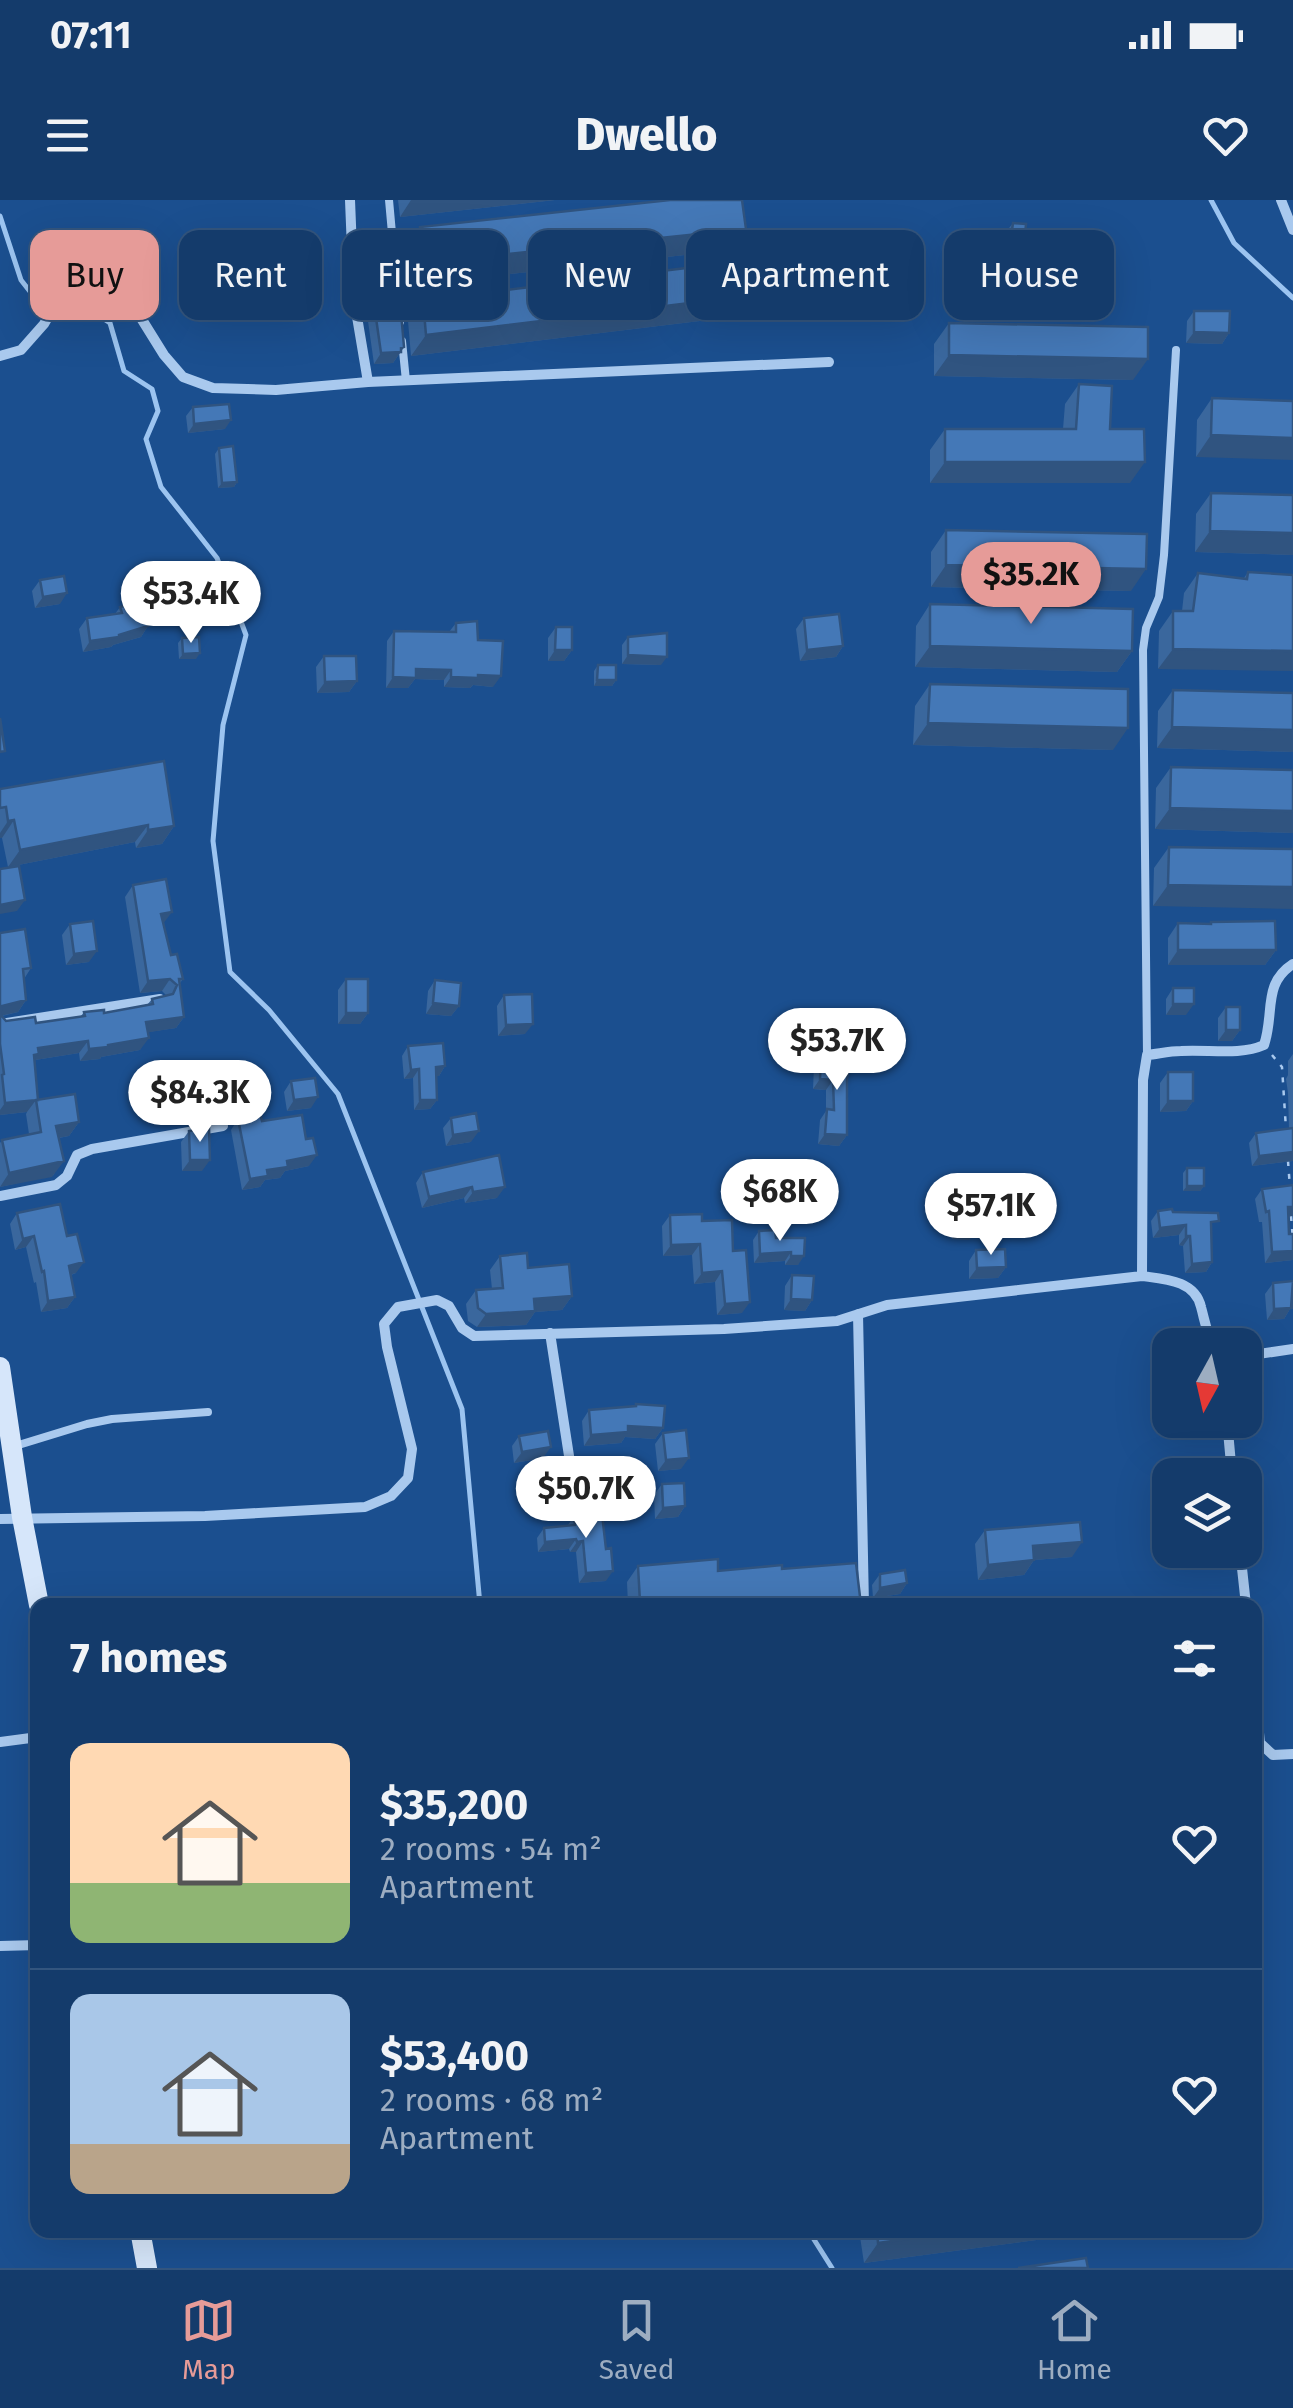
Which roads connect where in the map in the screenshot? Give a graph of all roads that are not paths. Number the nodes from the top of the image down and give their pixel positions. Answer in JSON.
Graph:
{"nodes":[{"id":1,"x":350,"y":200,"type":"edge"},
{"id":2,"x":388,"y":200,"type":"edge"},
{"id":3,"x":1280,"y":200,"type":"edge"},
{"id":4,"x":1293,"y":230,"type":"edge"},
{"id":5,"x":1176,"y":350,"type":"dead end"},
{"id":6,"x":0,"y":356,"type":"edge"},
{"id":7,"x":829,"y":362,"type":"dead end"},
{"id":8,"x":406,"y":381,"type":"junction"},
{"id":9,"x":368,"y":382,"type":"junction"},
{"id":10,"x":1293,"y":964,"type":"edge"},
{"id":11,"x":160,"y":999,"type":"edge"},
{"id":12,"x":0,"y":1024,"type":"edge"},
{"id":13,"x":1147,"y":1055,"type":"junction"},
{"id":14,"x":224,"y":1126,"type":"dead end"},
{"id":15,"x":0,"y":1196,"type":"edge"},
{"id":16,"x":1142,"y":1276,"type":"junction"},
{"id":17,"x":858,"y":1314,"type":"junction"},
{"id":18,"x":1206,"y":1328,"type":"edge"},
{"id":19,"x":550,"y":1333,"type":"junction"},
{"id":20,"x":1293,"y":1349,"type":"edge"},
{"id":21,"x":1262,"y":1354,"type":"edge"},
{"id":22,"x":0,"y":1367,"type":"edge"},
{"id":23,"x":208,"y":1412,"type":"dead end"},
{"id":24,"x":12,"y":1447,"type":"junction"},
{"id":25,"x":578,"y":1514,"type":"edge"},
{"id":26,"x":22,"y":1517,"type":"junction"},
{"id":27,"x":0,"y":1519,"type":"edge"},
{"id":28,"x":1242,"y":1568,"type":"edge"},
{"id":29,"x":38,"y":1598,"type":"edge"},
{"id":30,"x":864,"y":1598,"type":"edge"},
{"id":31,"x":1245,"y":1598,"type":"edge"},
{"id":32,"x":30,"y":1738,"type":"edge"},
{"id":33,"x":0,"y":1742,"type":"edge"},
{"id":34,"x":1262,"y":1745,"type":"edge"},
{"id":35,"x":1293,"y":1754,"type":"edge"},
{"id":36,"x":30,"y":1945,"type":"edge"},
{"id":37,"x":0,"y":1946,"type":"edge"},
{"id":38,"x":141,"y":2238,"type":"edge"},
{"id":39,"x":147,"y":2268,"type":"edge"}],
"edges":[{"from":1,"to":9,"type":"street"},
{"from":2,"to":8,"type":"lane"},
{"from":3,"to":4,"type":"street"},
{"from":5,"to":13,"type":"lane"},
{"from":6,"to":9,"type":"street"},
{"from":7,"to":8,"type":"street"},
{"from":8,"to":9,"type":"street"},
{"from":10,"to":13,"type":"street"},
{"from":11,"to":12,"type":"street"},
{"from":13,"to":16,"type":"street"},
{"from":14,"to":15,"type":"street"},
{"from":16,"to":17,"type":"street"},
{"from":16,"to":18,"type":"street"},
{"from":17,"to":19,"type":"street"},
{"from":17,"to":30,"type":"street"},
{"from":19,"to":25,"type":"street"},
{"from":19,"to":26,"type":"street"},
{"from":20,"to":21,"type":"street"},
{"from":22,"to":24,"type":"main road"},
{"from":23,"to":24,"type":"lane"},
{"from":24,"to":26,"type":"main road"},
{"from":26,"to":27,"type":"street"},
{"from":26,"to":29,"type":"main road"},
{"from":28,"to":31,"type":"street"},
{"from":32,"to":33,"type":"street"},
{"from":34,"to":35,"type":"street"},
{"from":36,"to":37,"type":"street"},
{"from":38,"to":39,"type":"main road"}]}
